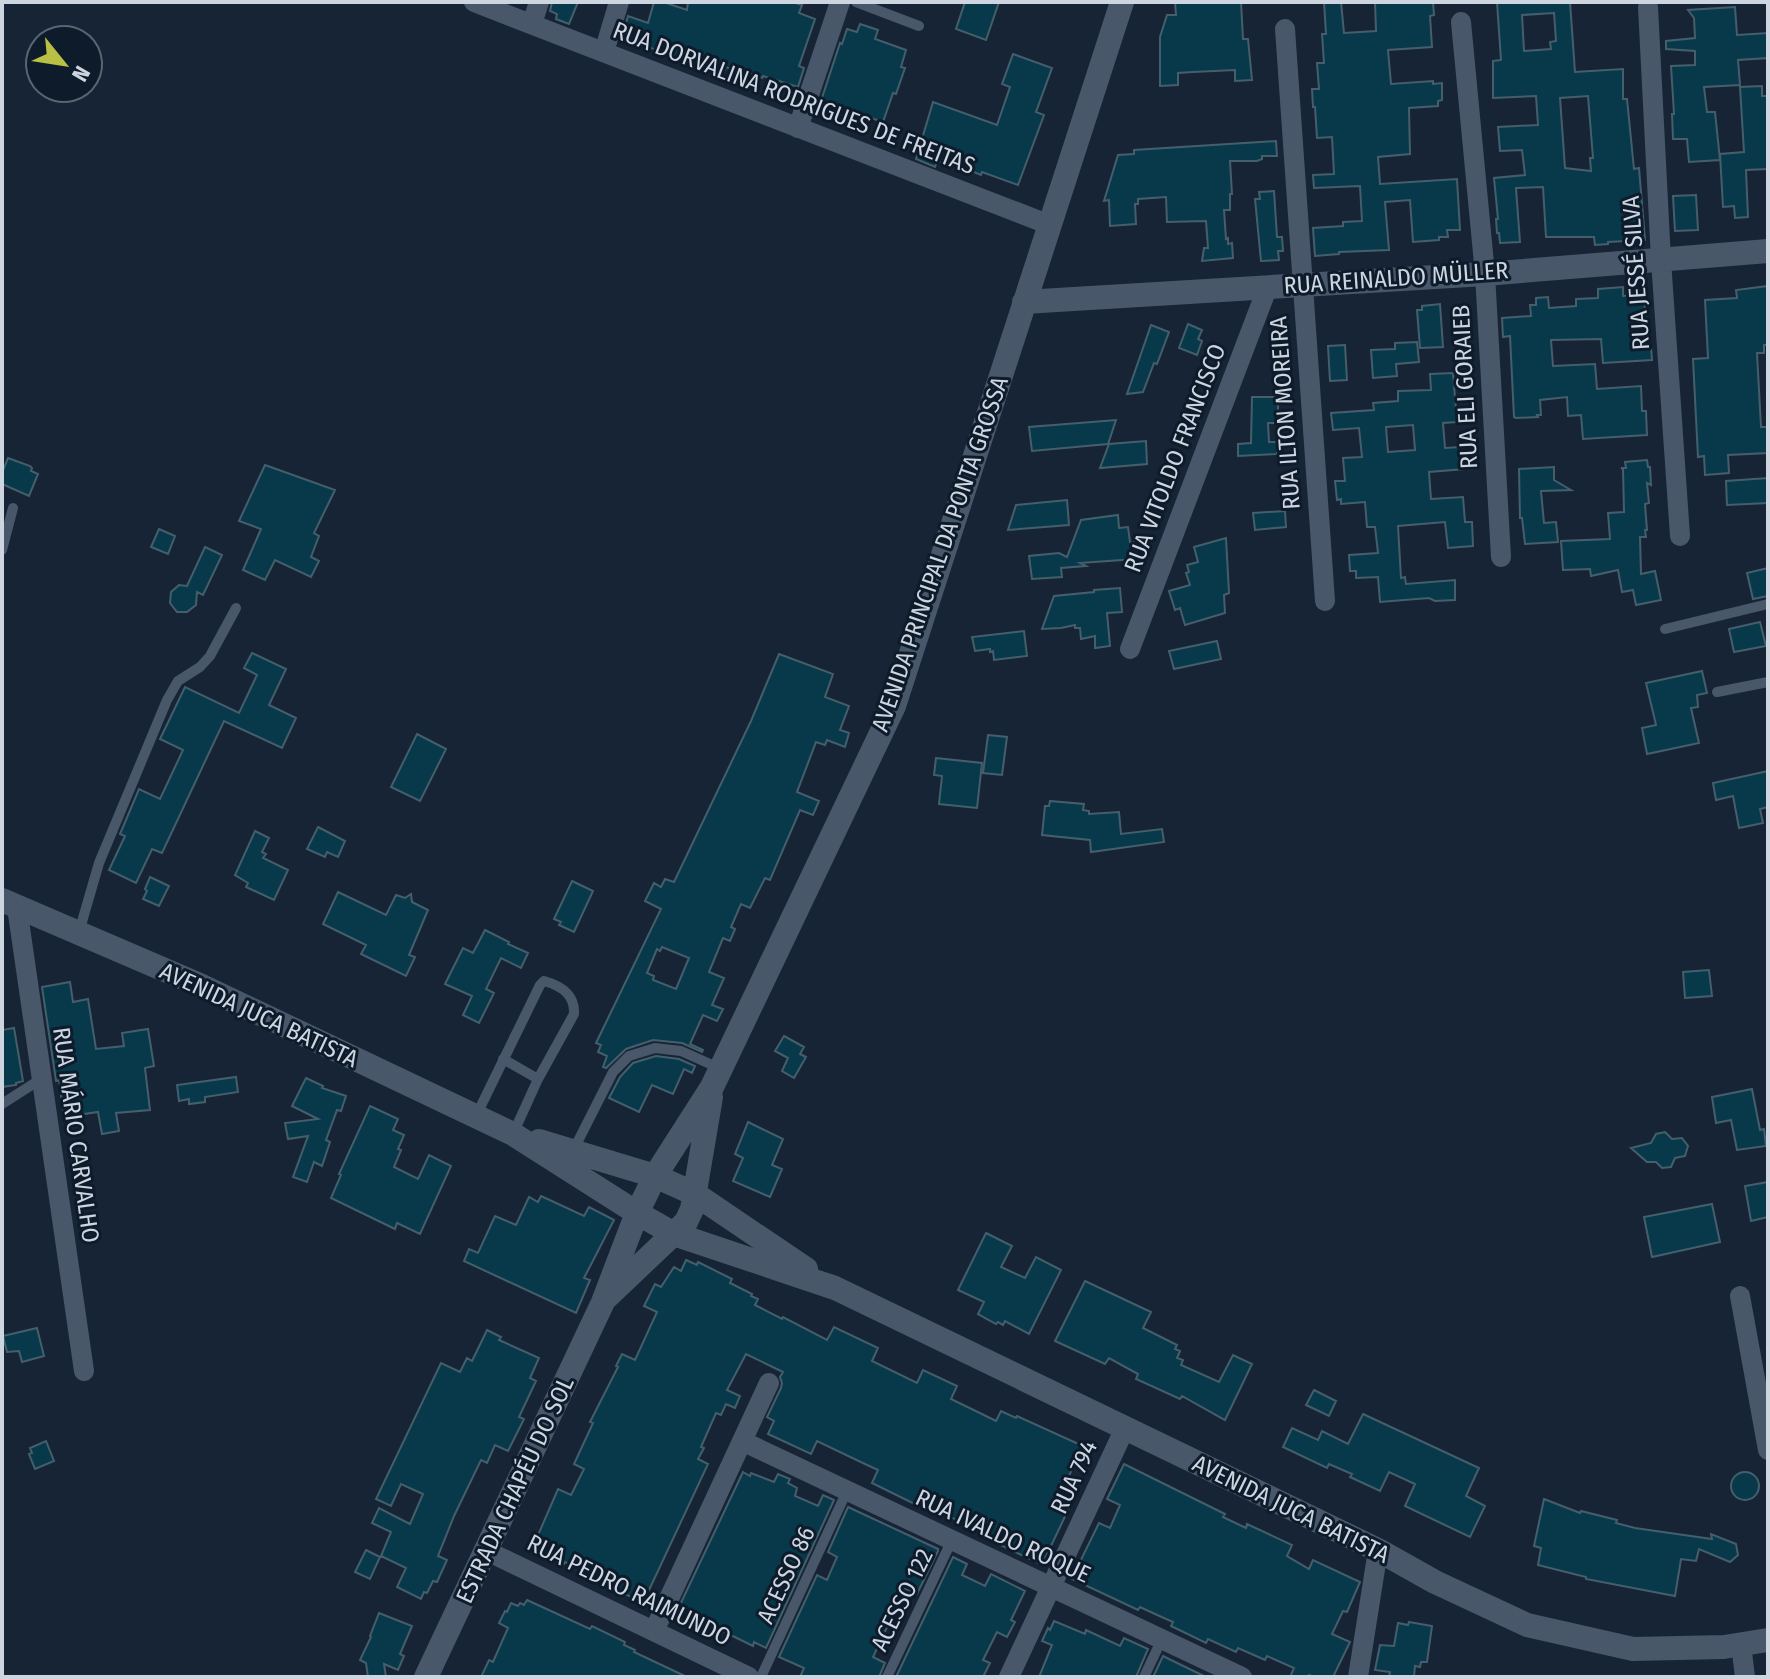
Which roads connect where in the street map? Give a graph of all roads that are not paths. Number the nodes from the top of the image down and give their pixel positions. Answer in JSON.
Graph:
{"nodes":[{"id":1,"x":474,"y":2,"type":"edge"},
{"id":2,"x":539,"y":2,"type":"edge"},
{"id":3,"x":619,"y":2,"type":"edge"},
{"id":4,"x":840,"y":2,"type":"edge"},
{"id":5,"x":856,"y":2,"type":"edge"},
{"id":6,"x":1122,"y":2,"type":"edge"},
{"id":7,"x":1648,"y":7,"type":"dead end"},
{"id":8,"x":1461,"y":22,"type":"dead end"},
{"id":9,"x":532,"y":24,"type":"junction"},
{"id":10,"x":919,"y":26,"type":"dead end"},
{"id":11,"x":1285,"y":29,"type":"dead end"},
{"id":12,"x":604,"y":52,"type":"junction"},
{"id":13,"x":798,"y":128,"type":"junction"},
{"id":14,"x":1050,"y":225,"type":"junction"},
{"id":15,"x":1768,"y":251,"type":"edge"},
{"id":16,"x":1661,"y":260,"type":"junction"},
{"id":17,"x":1485,"y":274,"type":"junction"},
{"id":18,"x":1302,"y":284,"type":"junction"},
{"id":19,"x":1268,"y":286,"type":"junction"},
{"id":20,"x":1024,"y":302,"type":"junction"},
{"id":21,"x":13,"y":508,"type":"dead end"},
{"id":22,"x":1680,"y":536,"type":"dead end"},
{"id":23,"x":2,"y":550,"type":"edge"},
{"id":24,"x":1501,"y":557,"type":"dead end"},
{"id":25,"x":1325,"y":601,"type":"dead end"},
{"id":26,"x":1768,"y":604,"type":"edge"},
{"id":27,"x":236,"y":608,"type":"dead end"},
{"id":28,"x":1665,"y":629,"type":"dead end"},
{"id":29,"x":1130,"y":649,"type":"dead end"},
{"id":30,"x":1768,"y":682,"type":"edge"},
{"id":31,"x":1717,"y":692,"type":"dead end"},
{"id":32,"x":9,"y":904,"type":"edge"},
{"id":33,"x":78,"y":934,"type":"junction"},
{"id":34,"x":503,"y":1059,"type":"junction"},
{"id":35,"x":716,"y":1078,"type":"junction"},
{"id":36,"x":41,"y":1079,"type":"junction"},
{"id":37,"x":538,"y":1079,"type":"junction"},
{"id":38,"x":2,"y":1104,"type":"edge"},
{"id":39,"x":476,"y":1116,"type":"junction"},
{"id":40,"x":513,"y":1134,"type":"junction"},
{"id":41,"x":573,"y":1151,"type":"junction"},
{"id":42,"x":655,"y":1176,"type":"junction"},
{"id":43,"x":695,"y":1194,"type":"junction"},
{"id":44,"x":637,"y":1213,"type":"junction"},
{"id":45,"x":674,"y":1234,"type":"junction"},
{"id":46,"x":835,"y":1288,"type":"junction"},
{"id":47,"x":1740,"y":1296,"type":"dead end"},
{"id":48,"x":603,"y":1302,"type":"junction"},
{"id":49,"x":84,"y":1371,"type":"dead end"},
{"id":50,"x":769,"y":1383,"type":"dead end"},
{"id":51,"x":1125,"y":1428,"type":"junction"},
{"id":52,"x":742,"y":1441,"type":"junction"},
{"id":53,"x":1768,"y":1450,"type":"edge"},
{"id":54,"x":847,"y":1491,"type":"junction"},
{"id":55,"x":952,"y":1540,"type":"junction"},
{"id":56,"x":1378,"y":1550,"type":"junction"},
{"id":57,"x":487,"y":1551,"type":"junction"},
{"id":58,"x":1051,"y":1587,"type":"junction"},
{"id":59,"x":654,"y":1631,"type":"junction"},
{"id":60,"x":1162,"y":1639,"type":"junction"},
{"id":61,"x":1768,"y":1640,"type":"edge"},
{"id":62,"x":1741,"y":1644,"type":"junction"},
{"id":63,"x":431,"y":1673,"type":"edge"},
{"id":64,"x":749,"y":1677,"type":"edge"},
{"id":65,"x":761,"y":1677,"type":"edge"},
{"id":66,"x":887,"y":1677,"type":"edge"},
{"id":67,"x":1009,"y":1677,"type":"edge"},
{"id":68,"x":1144,"y":1677,"type":"edge"},
{"id":69,"x":1242,"y":1677,"type":"edge"},
{"id":70,"x":1358,"y":1677,"type":"edge"},
{"id":71,"x":1745,"y":1677,"type":"edge"}],
"edges":[{"from":1,"to":9,"type":"street","name":"RUA DORVALINA RODRIGUES DE FREITAS"},
{"from":2,"to":9,"type":"street"},
{"from":3,"to":12,"type":"street"},
{"from":4,"to":13,"type":"street"},
{"from":5,"to":10,"type":"lane"},
{"from":6,"to":14,"type":"main road","name":"AVENIDA PRINCIPAL DA PONTA GROSSA"},
{"from":7,"to":16,"type":"street","name":"RUA JESSÉ SILVA"},
{"from":8,"to":17,"type":"street","name":"RUA ELI GORAIEB"},
{"from":9,"to":12,"type":"street","name":"RUA DORVALINA RODRIGUES DE FREITAS"},
{"from":11,"to":18,"type":"street","name":"RUA ILTON MOREIRA"},
{"from":12,"to":13,"type":"street","name":"RUA DORVALINA RODRIGUES DE FREITAS"},
{"from":13,"to":14,"type":"street","name":"RUA DORVALINA RODRIGUES DE FREITAS"},
{"from":14,"to":20,"type":"main road","name":"AVENIDA PRINCIPAL DA PONTA GROSSA"},
{"from":15,"to":16,"type":"main road","name":"RUA REINALDO MÜLLER"},
{"from":16,"to":17,"type":"main road","name":"RUA REINALDO MÜLLER"},
{"from":16,"to":22,"type":"street","name":"RUA JESSÉ SILVA"},
{"from":17,"to":18,"type":"main road","name":"RUA REINALDO MÜLLER"},
{"from":17,"to":24,"type":"street","name":"RUA ELI GORAIEB"},
{"from":18,"to":19,"type":"main road","name":"RUA REINALDO MÜLLER"},
{"from":18,"to":25,"type":"street","name":"RUA ILTON MOREIRA"},
{"from":19,"to":20,"type":"main road","name":"RUA REINALDO MÜLLER"},
{"from":19,"to":29,"type":"street","name":"RUA VITOLDO FRANCISCO"},
{"from":20,"to":35,"type":"main road","name":"AVENIDA PRINCIPAL DA PONTA GROSSA"},
{"from":21,"to":23,"type":"lane"},
{"from":26,"to":28,"type":"lane"},
{"from":27,"to":33,"type":"lane"},
{"from":30,"to":31,"type":"lane"},
{"from":32,"to":33,"type":"main road","name":"AVENIDA JUCA BATISTA"},
{"from":32,"to":36,"type":"street","name":"RUA MÁRIO CARVALHO"},
{"from":33,"to":39,"type":"main road","name":"AVENIDA JUCA BATISTA"},
{"from":34,"to":37,"type":"lane"},
{"from":34,"to":37,"type":"lane"},
{"from":34,"to":39,"type":"lane"},
{"from":35,"to":41,"type":"lane"},
{"from":35,"to":42,"type":"main road","name":"AVENIDA PRINCIPAL DA PONTA GROSSA"},
{"from":35,"to":43,"type":"main road","name":"AVENIDA PRINCIPAL DA PONTA GROSSA"},
{"from":36,"to":38,"type":"lane"},
{"from":36,"to":49,"type":"street","name":"RUA MÁRIO CARVALHO"},
{"from":37,"to":40,"type":"lane"},
{"from":39,"to":40,"type":"main road","name":"AVENIDA JUCA BATISTA"},
{"from":40,"to":41,"type":"main road","name":"AVENIDA JUCA BATISTA"},
{"from":40,"to":44,"type":"main road","name":"AVENIDA JUCA BATISTA"},
{"from":41,"to":42,"type":"main road","name":"AVENIDA JUCA BATISTA"},
{"from":42,"to":43,"type":"main road","name":"AVENIDA JUCA BATISTA"},
{"from":42,"to":44,"type":"main road","name":"ESTRADA CHAPÉU DO SOL"},
{"from":43,"to":45,"type":"main road","name":"AVENIDA PRINCIPAL DA PONTA GROSSA"},
{"from":43,"to":46,"type":"main road","name":"AVENIDA JUCA BATISTA"},
{"from":44,"to":45,"type":"main road","name":"AVENIDA JUCA BATISTA"},
{"from":44,"to":48,"type":"main road","name":"ESTRADA CHAPÉU DO SOL"},
{"from":45,"to":46,"type":"main road","name":"AVENIDA JUCA BATISTA"},
{"from":45,"to":48,"type":"main road","name":"ESTRADA CHAPÉU DO SOL"},
{"from":46,"to":51,"type":"main road","name":"AVENIDA JUCA BATISTA"},
{"from":47,"to":53,"type":"street"},
{"from":48,"to":57,"type":"main road","name":"ESTRADA CHAPÉU DO SOL"},
{"from":50,"to":52,"type":"street"},
{"from":51,"to":56,"type":"main road","name":"AVENIDA JUCA BATISTA"},
{"from":51,"to":58,"type":"street","name":"RUA 794"},
{"from":52,"to":54,"type":"street","name":"RUA IVALDO ROQUE"},
{"from":52,"to":59,"type":"street"},
{"from":54,"to":55,"type":"street","name":"RUA IVALDO ROQUE"},
{"from":54,"to":65,"type":"lane","name":"ACESSO 86"},
{"from":55,"to":58,"type":"street","name":"RUA IVALDO ROQUE"},
{"from":55,"to":66,"type":"lane","name":"ACESSO 122"},
{"from":56,"to":62,"type":"main road","name":"AVENIDA JUCA BATISTA"},
{"from":56,"to":70,"type":"street"},
{"from":57,"to":59,"type":"street","name":"RUA PEDRO RAIMUNDO"},
{"from":57,"to":63,"type":"main road","name":"ESTRADA CHAPÉU DO SOL"},
{"from":58,"to":60,"type":"street","name":"RUA IVALDO ROQUE"},
{"from":58,"to":67,"type":"street","name":"RUA 794"},
{"from":59,"to":64,"type":"street","name":"RUA PEDRO RAIMUNDO"},
{"from":60,"to":68,"type":"lane"},
{"from":60,"to":69,"type":"street","name":"RUA IVALDO ROQUE"},
{"from":61,"to":62,"type":"main road","name":"AVENIDA JUCA BATISTA"},
{"from":62,"to":71,"type":"street"}]}
